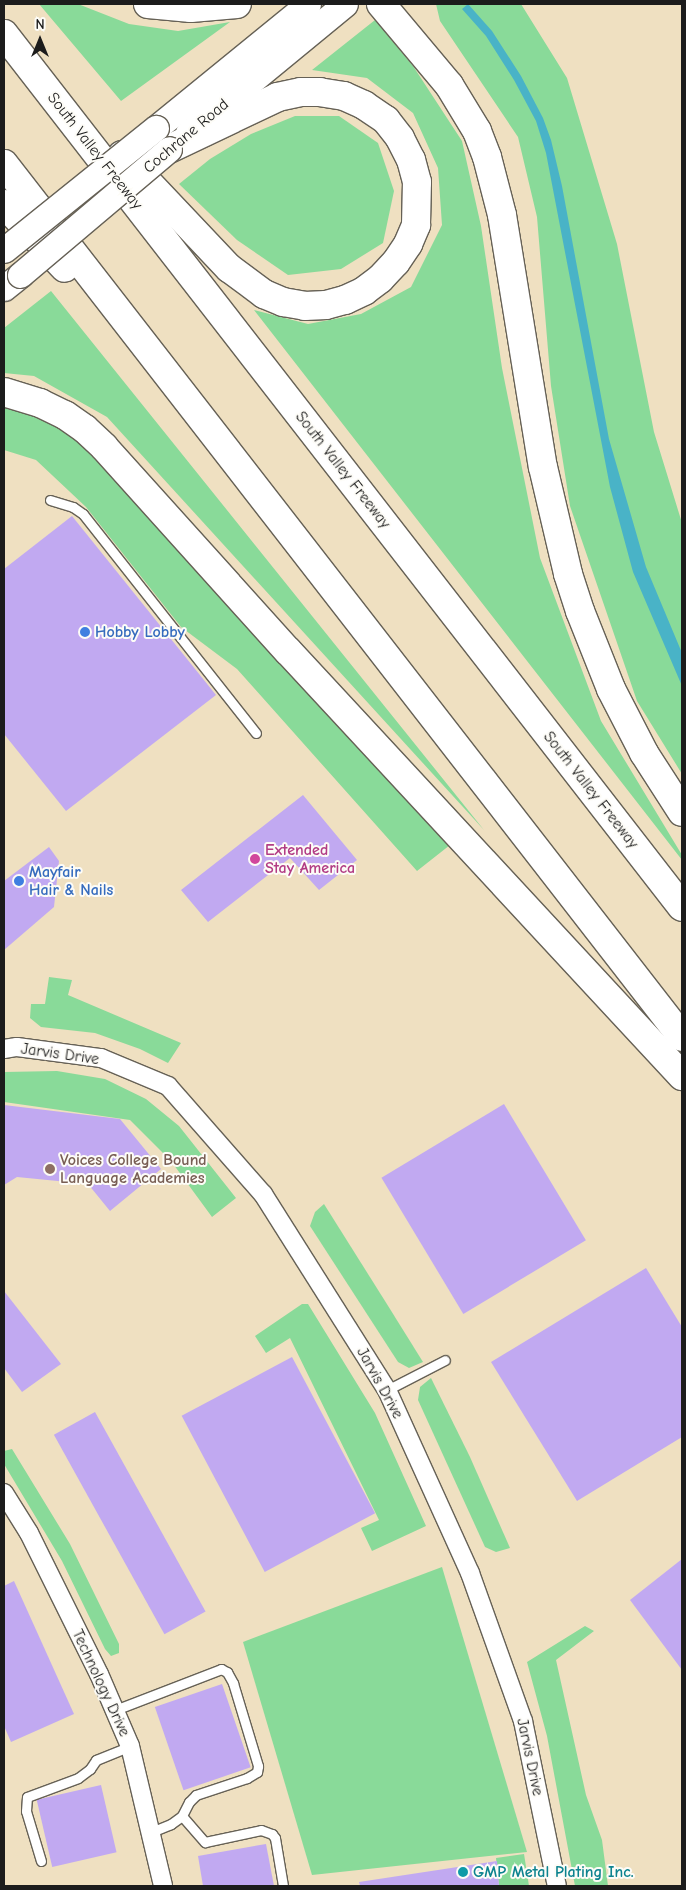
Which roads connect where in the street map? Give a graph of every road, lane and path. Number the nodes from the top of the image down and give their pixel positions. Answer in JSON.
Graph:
{"nodes":[{"id":1,"x":148,"y":4,"type":"edge"},
{"id":2,"x":237,"y":4,"type":"edge"},
{"id":3,"x":308,"y":4,"type":"edge"},
{"id":4,"x":345,"y":4,"type":"edge"},
{"id":5,"x":381,"y":4,"type":"edge"},
{"id":6,"x":4,"y":27,"type":"edge"},
{"id":7,"x":4,"y":34,"type":"edge"},
{"id":8,"x":163,"y":139,"type":"junction"},
{"id":9,"x":4,"y":164,"type":"edge"},
{"id":10,"x":4,"y":204,"type":"edge"},
{"id":11,"x":4,"y":250,"type":"edge"},
{"id":12,"x":12,"y":282,"type":"edge"},
{"id":13,"x":173,"y":381,"type":"junction"},
{"id":14,"x":4,"y":392,"type":"edge"},
{"id":15,"x":50,"y":500,"type":"dead end"},
{"id":16,"x":256,"y":733,"type":"dead end"},
{"id":17,"x":682,"y":812,"type":"edge"},
{"id":18,"x":682,"y":907,"type":"edge"},
{"id":19,"x":682,"y":1036,"type":"edge"},
{"id":20,"x":4,"y":1049,"type":"edge"},
{"id":21,"x":682,"y":1076,"type":"edge"},
{"id":22,"x":445,"y":1360,"type":"dead end"},
{"id":23,"x":387,"y":1390,"type":"junction"},
{"id":24,"x":4,"y":1493,"type":"edge"},
{"id":25,"x":9,"y":1513,"type":"edge"},
{"id":26,"x":115,"y":1710,"type":"junction"},
{"id":27,"x":130,"y":1746,"type":"junction"},
{"id":28,"x":182,"y":1816,"type":"junction"},
{"id":29,"x":151,"y":1832,"type":"junction"},
{"id":30,"x":41,"y":1861,"type":"dead end"},
{"id":31,"x":163,"y":1886,"type":"edge"},
{"id":32,"x":283,"y":1886,"type":"edge"},
{"id":33,"x":557,"y":1886,"type":"edge"}],
"edges":[{"from":1,"to":2,"type":"highway"},
{"from":3,"to":8,"type":"main road","name":"Cochrane Road"},
{"from":4,"to":8,"type":"main road","name":"Cochrane Road"},
{"from":5,"to":17,"type":"highway"},
{"from":6,"to":8,"type":"highway"},
{"from":7,"to":18,"type":"highway","name":"South Valley Freeway"},
{"from":8,"to":11,"type":"main road","name":"Cochrane Road","bridge":true},
{"from":8,"to":12,"type":"main road","name":"Cochrane Road","bridge":true},
{"from":9,"to":13,"type":"highway"},
{"from":10,"to":13,"type":"highway"},
{"from":13,"to":19,"type":"highway"},
{"from":14,"to":21,"type":"highway"},
{"from":15,"to":16,"type":"lane"},
{"from":20,"to":23,"type":"street","name":"Jarvis Drive"},
{"from":22,"to":23,"type":"lane"},
{"from":23,"to":33,"type":"street","name":"Jarvis Drive"},
{"from":24,"to":25,"type":"street","name":"Technology Drive"},
{"from":25,"to":26,"type":"street","name":"Technology Drive"},
{"from":26,"to":27,"type":"street","name":"Technology Drive"},
{"from":26,"to":28,"type":"lane"},
{"from":27,"to":29,"type":"street","name":"Technology Drive"},
{"from":27,"to":30,"type":"lane"},
{"from":28,"to":29,"type":"lane"},
{"from":28,"to":32,"type":"lane"},
{"from":29,"to":31,"type":"street","name":"Technology Drive"}]}
